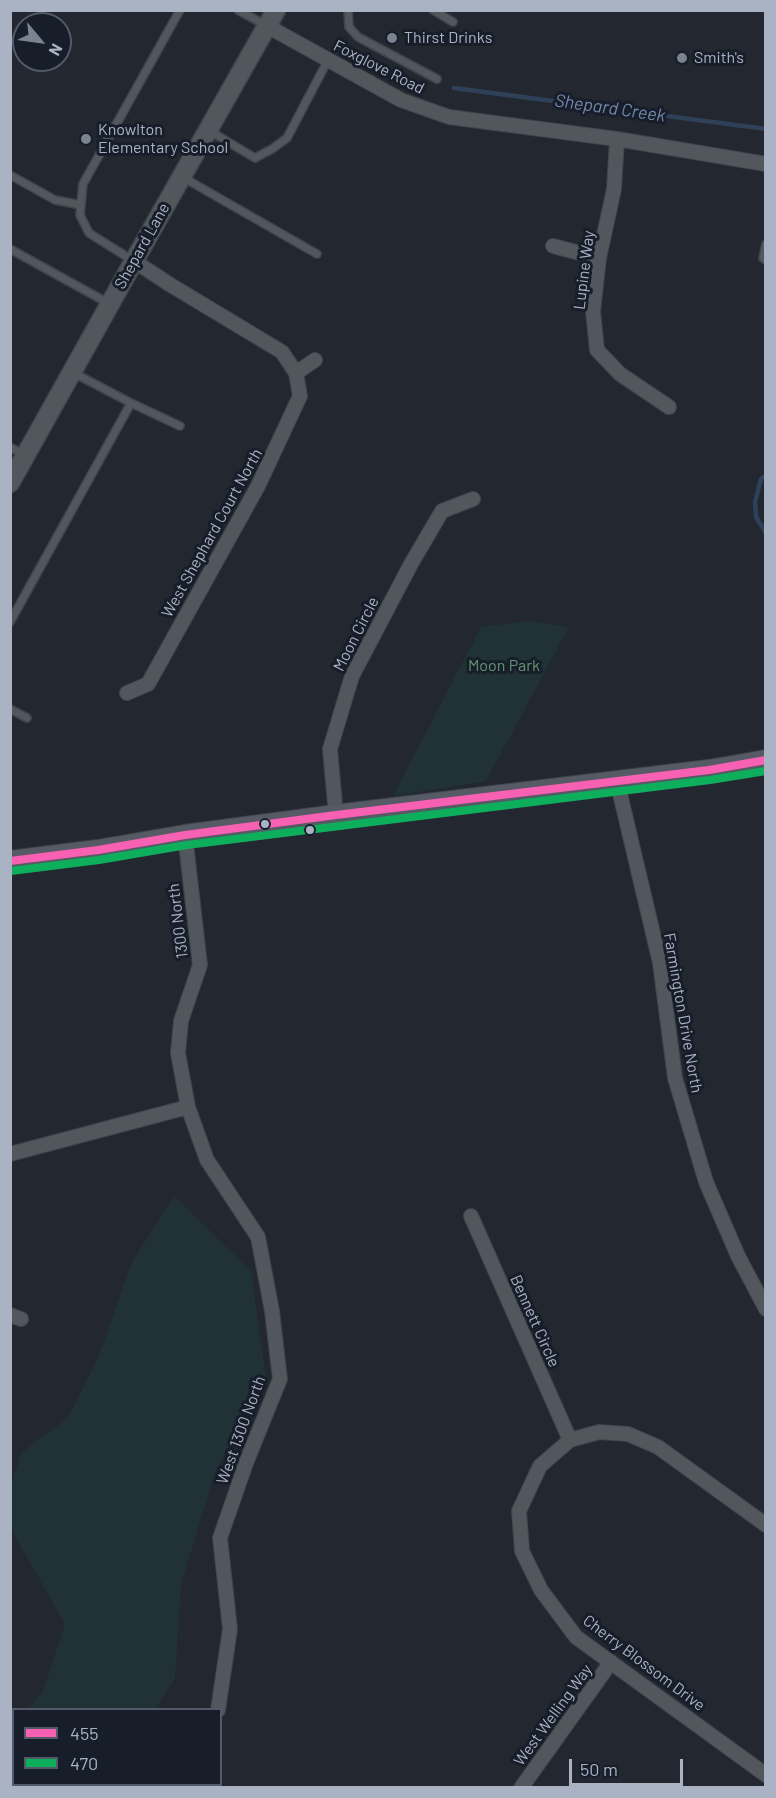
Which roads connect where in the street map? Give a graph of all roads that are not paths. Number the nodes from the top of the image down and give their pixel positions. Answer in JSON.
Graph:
{"nodes":[{"id":1,"x":180,"y":10,"type":"edge"},
{"id":2,"x":238,"y":10,"type":"edge"},
{"id":3,"x":348,"y":10,"type":"edge"},
{"id":4,"x":433,"y":10,"type":"edge"},
{"id":5,"x":271,"y":18,"type":"edge"},
{"id":6,"x":453,"y":22,"type":"dead end"},
{"id":7,"x":327,"y":60,"type":"junction"},
{"id":8,"x":438,"y":79,"type":"dead end"},
{"id":9,"x":208,"y":130,"type":"junction"},
{"id":10,"x":617,"y":139,"type":"junction"},
{"id":11,"x":765,"y":164,"type":"edge"},
{"id":12,"x":10,"y":175,"type":"edge"},
{"id":13,"x":182,"y":177,"type":"junction"},
{"id":14,"x":81,"y":205,"type":"junction"},
{"id":15,"x":765,"y":244,"type":"edge"},
{"id":16,"x":553,"y":246,"type":"dead end"},
{"id":17,"x":10,"y":249,"type":"edge"},
{"id":18,"x":317,"y":254,"type":"dead end"},
{"id":19,"x":599,"y":258,"type":"junction"},
{"id":20,"x":765,"y":260,"type":"edge"},
{"id":21,"x":134,"y":261,"type":"junction"},
{"id":22,"x":110,"y":304,"type":"junction"},
{"id":23,"x":315,"y":360,"type":"dead end"},
{"id":24,"x":72,"y":372,"type":"junction"},
{"id":25,"x":296,"y":373,"type":"junction"},
{"id":26,"x":131,"y":403,"type":"junction"},
{"id":27,"x":669,"y":407,"type":"dead end"},
{"id":28,"x":180,"y":426,"type":"dead end"},
{"id":29,"x":18,"y":452,"type":"edge"},
{"id":30,"x":10,"y":483,"type":"edge"},
{"id":31,"x":473,"y":499,"type":"dead end"},
{"id":32,"x":10,"y":622,"type":"edge"},
{"id":33,"x":127,"y":693,"type":"dead end"},
{"id":34,"x":10,"y":709,"type":"edge"},
{"id":35,"x":27,"y":718,"type":"dead end"},
{"id":36,"x":765,"y":760,"type":"edge"},
{"id":37,"x":617,"y":781,"type":"junction"},
{"id":38,"x":336,"y":815,"type":"junction"},
{"id":39,"x":184,"y":835,"type":"junction"},
{"id":40,"x":10,"y":861,"type":"edge"},
{"id":41,"x":188,"y":1107,"type":"junction"},
{"id":42,"x":10,"y":1154,"type":"edge"},
{"id":43,"x":471,"y":1216,"type":"dead end"},
{"id":44,"x":765,"y":1309,"type":"edge"},
{"id":45,"x":570,"y":1440,"type":"junction"},
{"id":46,"x":765,"y":1525,"type":"edge"},
{"id":47,"x":611,"y":1662,"type":"junction"},
{"id":48,"x":218,"y":1708,"type":"edge"},
{"id":49,"x":765,"y":1775,"type":"edge"},
{"id":50,"x":521,"y":1788,"type":"edge"}],
"edges":[{"from":1,"to":14,"type":"lane"},
{"from":2,"to":5,"type":"lane"},
{"from":3,"to":8,"type":"lane"},
{"from":4,"to":6,"type":"lane"},
{"from":5,"to":7,"type":"street","name":"Foxglove Road"},
{"from":5,"to":9,"type":"street","name":"Shepard Lane"},
{"from":7,"to":9,"type":"lane"},
{"from":7,"to":10,"type":"street","name":"Foxglove Road"},
{"from":9,"to":13,"type":"street","name":"Shepard Lane"},
{"from":10,"to":11,"type":"street","name":"Foxglove Road"},
{"from":10,"to":19,"type":"street","name":"Lupine Way"},
{"from":12,"to":14,"type":"lane"},
{"from":13,"to":18,"type":"lane"},
{"from":13,"to":21,"type":"street","name":"Shepard Lane"},
{"from":14,"to":21,"type":"lane"},
{"from":15,"to":20,"type":"lane"},
{"from":16,"to":19,"type":"street"},
{"from":17,"to":22,"type":"lane"},
{"from":19,"to":27,"type":"street","name":"Lupine Way"},
{"from":21,"to":22,"type":"street","name":"Shepard Lane"},
{"from":21,"to":25,"type":"street"},
{"from":22,"to":24,"type":"street","name":"Shepard Lane"},
{"from":23,"to":25,"type":"street"},
{"from":24,"to":26,"type":"lane"},
{"from":24,"to":29,"type":"street","name":"Shepard Lane"},
{"from":25,"to":33,"type":"street","name":"West Shephard Court North"},
{"from":26,"to":28,"type":"lane"},
{"from":26,"to":32,"type":"lane"},
{"from":29,"to":30,"type":"street","name":"Shepard Lane"},
{"from":31,"to":38,"type":"street","name":"Moon Circle"},
{"from":34,"to":35,"type":"lane"},
{"from":36,"to":37,"type":"main road"},
{"from":37,"to":38,"type":"main road"},
{"from":37,"to":44,"type":"street","name":"Farmington Drive North"},
{"from":38,"to":39,"type":"main road"},
{"from":39,"to":40,"type":"main road"},
{"from":39,"to":41,"type":"street","name":"1300 North"},
{"from":41,"to":42,"type":"street"},
{"from":41,"to":48,"type":"street","name":"West 1300 North"},
{"from":43,"to":45,"type":"street","name":"Bennett Circle"},
{"from":45,"to":46,"type":"street","name":"Cherry Blossom Drive"},
{"from":45,"to":47,"type":"street","name":"Cherry Blossom Drive"},
{"from":47,"to":49,"type":"street","name":"Cherry Blossom Drive"},
{"from":47,"to":50,"type":"street","name":"West Welling Way"}]}
